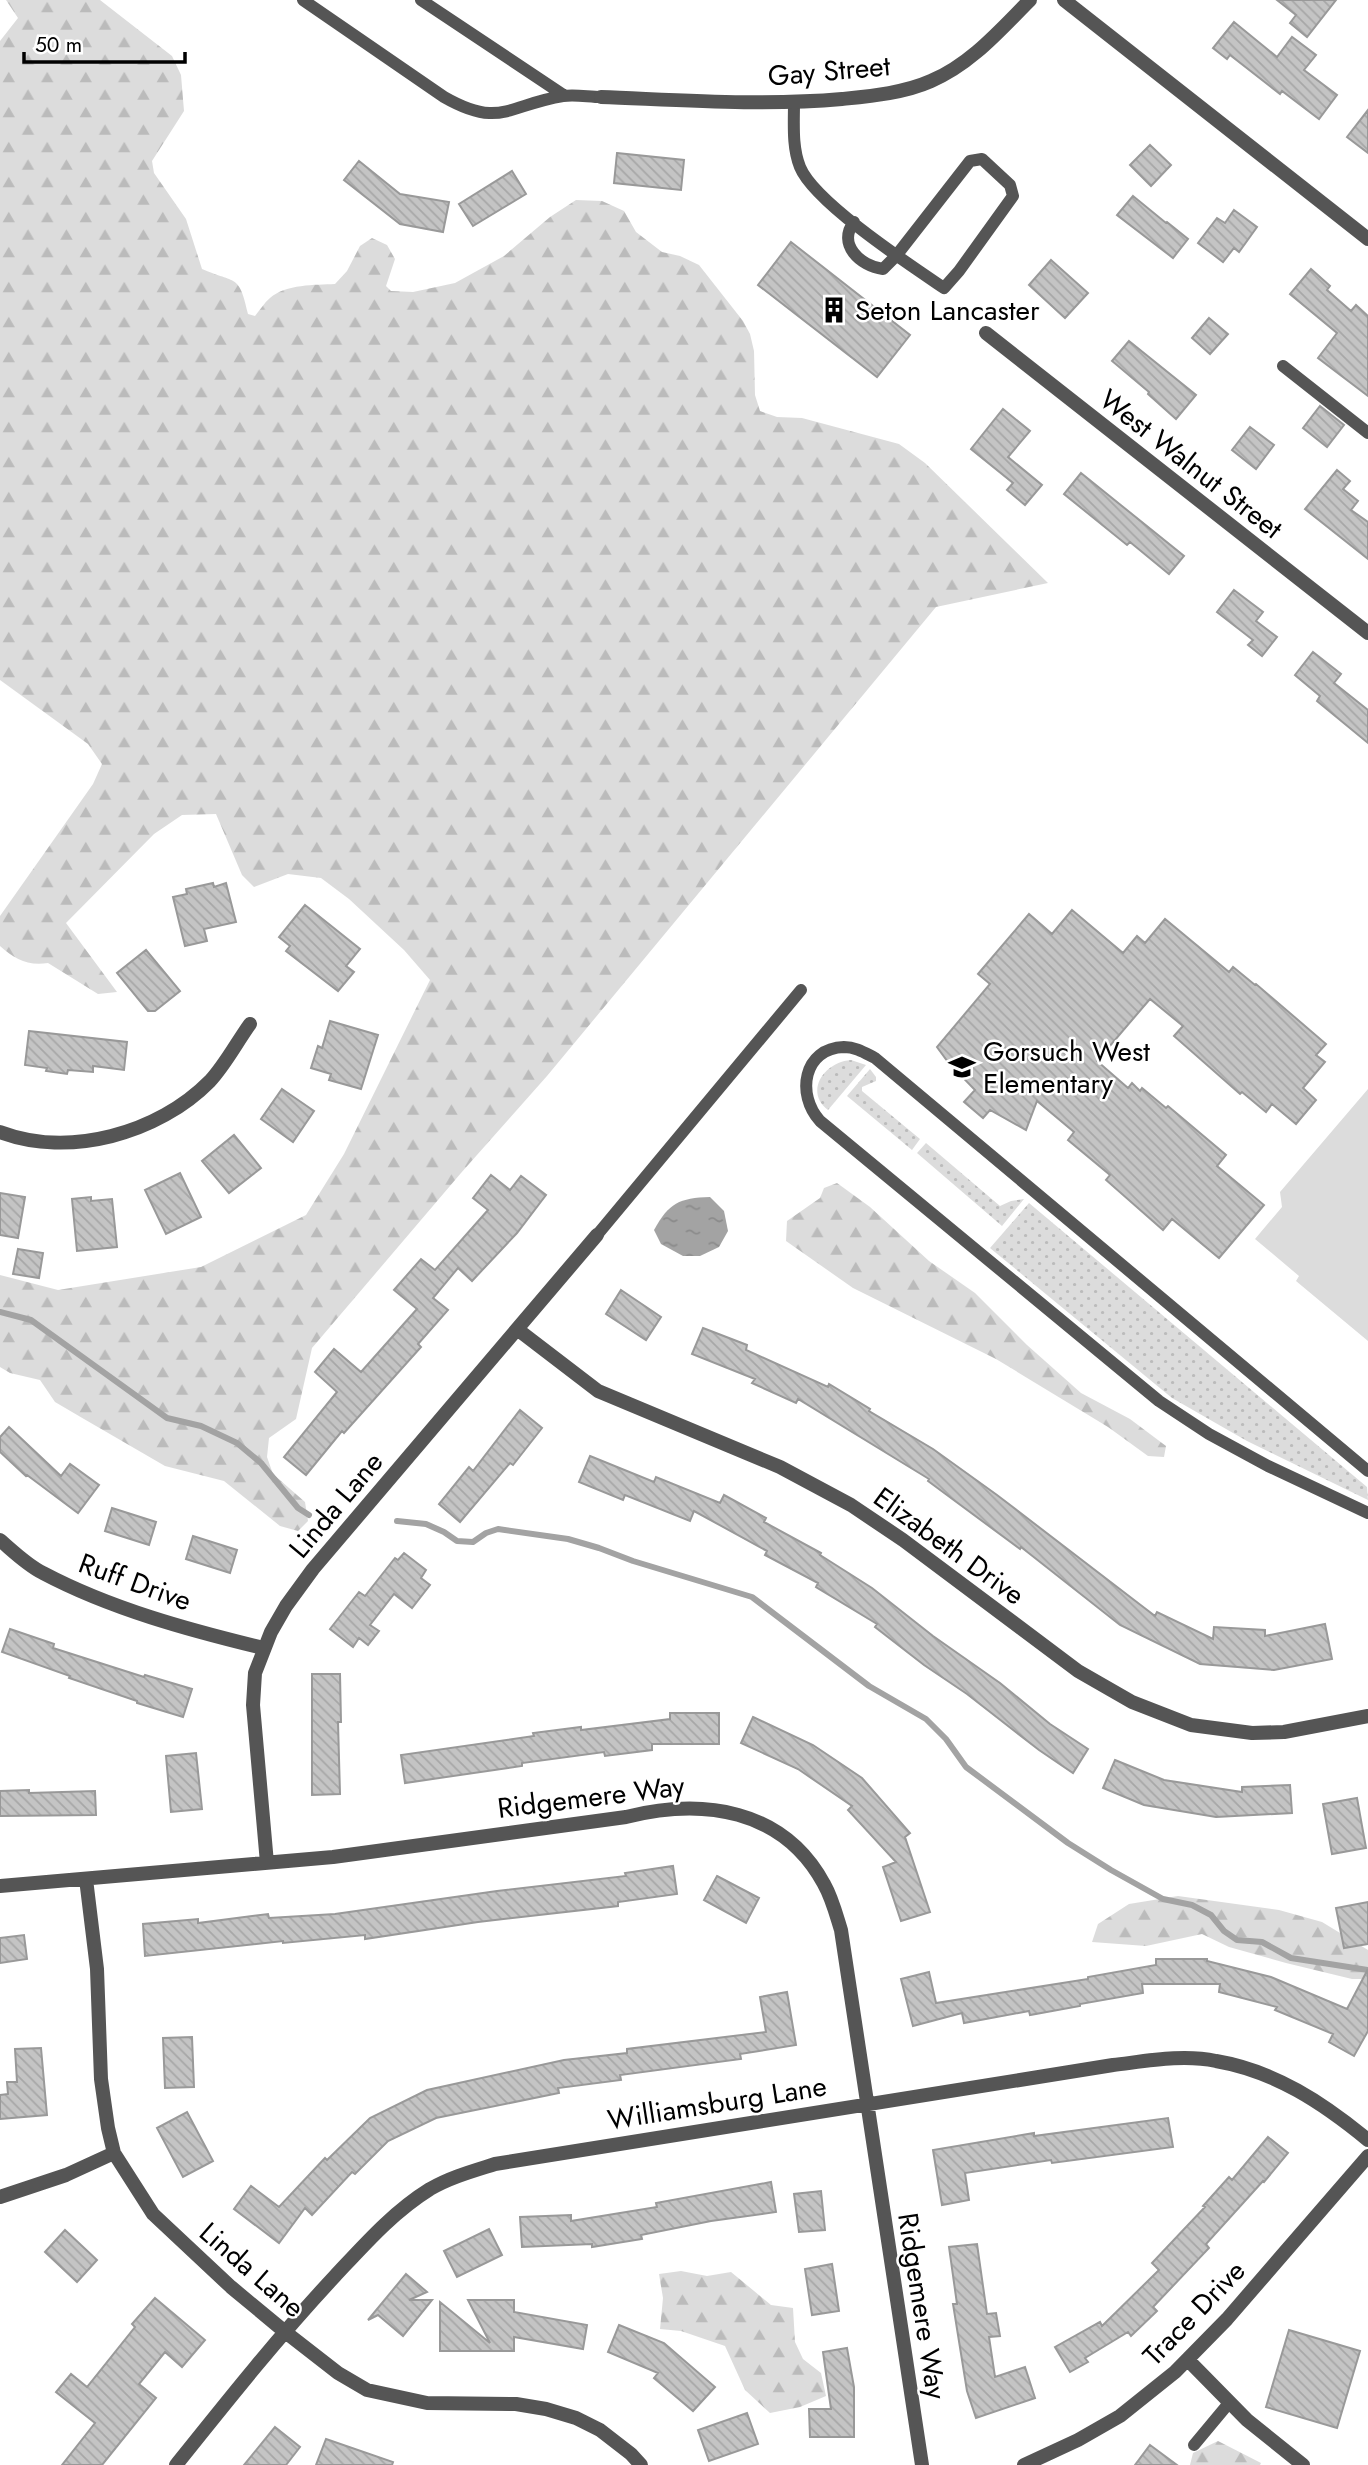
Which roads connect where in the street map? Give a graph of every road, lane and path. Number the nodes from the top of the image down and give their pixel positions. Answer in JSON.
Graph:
{"nodes":[{"id":1,"x":303,"y":0,"type":"edge"},
{"id":2,"x":1030,"y":0,"type":"edge"},
{"id":3,"x":1064,"y":0,"type":"edge"},
{"id":4,"x":427,"y":2,"type":"edge"},
{"id":5,"x":565,"y":96,"type":"junction"},
{"id":6,"x":601,"y":97,"type":"joint"},
{"id":7,"x":794,"y":102,"type":"junction"},
{"id":8,"x":854,"y":222,"type":"junction"},
{"id":9,"x":1368,"y":239,"type":"edge"},
{"id":10,"x":896,"y":256,"type":"junction"},
{"id":11,"x":986,"y":333,"type":"dead end"},
{"id":12,"x":1283,"y":366,"type":"dead end"},
{"id":13,"x":1368,"y":433,"type":"edge"},
{"id":14,"x":1368,"y":633,"type":"edge"},
{"id":15,"x":801,"y":990,"type":"dead end"},
{"id":16,"x":250,"y":1024,"type":"dead end"},
{"id":17,"x":0,"y":1132,"type":"edge"},
{"id":18,"x":597,"y":1235,"type":"joint"},
{"id":19,"x":517,"y":1329,"type":"junction"},
{"id":20,"x":1368,"y":1471,"type":"edge"},
{"id":21,"x":1368,"y":1513,"type":"edge"},
{"id":22,"x":0,"y":1541,"type":"edge"},
{"id":23,"x":263,"y":1648,"type":"junction"},
{"id":24,"x":1368,"y":1716,"type":"edge"},
{"id":25,"x":267,"y":1863,"type":"junction"},
{"id":26,"x":86,"y":1879,"type":"junction"},
{"id":27,"x":0,"y":1886,"type":"edge"},
{"id":28,"x":866,"y":2104,"type":"junction"},
{"id":29,"x":1368,"y":2140,"type":"edge"},
{"id":30,"x":114,"y":2153,"type":"junction"},
{"id":31,"x":1368,"y":2156,"type":"edge"},
{"id":32,"x":0,"y":2197,"type":"edge"},
{"id":33,"x":284,"y":2331,"type":"junction"},
{"id":34,"x":1188,"y":2360,"type":"junction"},
{"id":35,"x":1230,"y":2403,"type":"junction"},
{"id":36,"x":1194,"y":2445,"type":"dead end"},
{"id":37,"x":176,"y":2465,"type":"edge"},
{"id":38,"x":641,"y":2465,"type":"edge"},
{"id":39,"x":922,"y":2465,"type":"edge"},
{"id":40,"x":1024,"y":2465,"type":"edge"},
{"id":41,"x":1303,"y":2465,"type":"edge"}],
"edges":[{"from":1,"to":5,"type":"lane"},
{"from":2,"to":7,"type":"street","name":"Gay Street"},
{"from":3,"to":9,"type":"street"},
{"from":4,"to":5,"type":"lane"},
{"from":5,"to":6,"type":"lane"},
{"from":6,"to":7,"type":"street","name":"Gay Street"},
{"from":7,"to":8,"type":"lane"},
{"from":8,"to":10,"type":"lane"},
{"from":8,"to":10,"type":"lane"},
{"from":10,"to":10,"type":"lane"},
{"from":11,"to":14,"type":"street","name":"West Walnut Street"},
{"from":12,"to":13,"type":"lane"},
{"from":15,"to":18,"type":"lane"},
{"from":16,"to":17,"type":"street"},
{"from":18,"to":19,"type":"street","name":"Linda Lane"},
{"from":19,"to":23,"type":"street","name":"Linda Lane"},
{"from":19,"to":24,"type":"street","name":"Elizabeth Drive"},
{"from":20,"to":21,"type":"lane"},
{"from":22,"to":23,"type":"street","name":"Ruff Drive"},
{"from":23,"to":25,"type":"street","name":"Linda Lane"},
{"from":25,"to":26,"type":"street","name":"Ridgemere Way"},
{"from":25,"to":28,"type":"street","name":"Ridgemere Way"},
{"from":26,"to":27,"type":"street","name":"Ridgemere Way"},
{"from":26,"to":30,"type":"street","name":"Linda Lane"},
{"from":28,"to":29,"type":"street","name":"Williamsburg Lane"},
{"from":28,"to":33,"type":"street","name":"Williamsburg Lane"},
{"from":28,"to":39,"type":"street","name":"Ridgemere Way"},
{"from":30,"to":32,"type":"street"},
{"from":30,"to":33,"type":"street","name":"Linda Lane"},
{"from":31,"to":34,"type":"street","name":"Trace Drive"},
{"from":33,"to":37,"type":"street","name":"Williamsburg Lane"},
{"from":33,"to":38,"type":"street","name":"Linda Lane"},
{"from":34,"to":35,"type":"street"},
{"from":34,"to":40,"type":"street","name":"Trace Drive"},
{"from":35,"to":36,"type":"lane"},
{"from":35,"to":41,"type":"street"}]}
